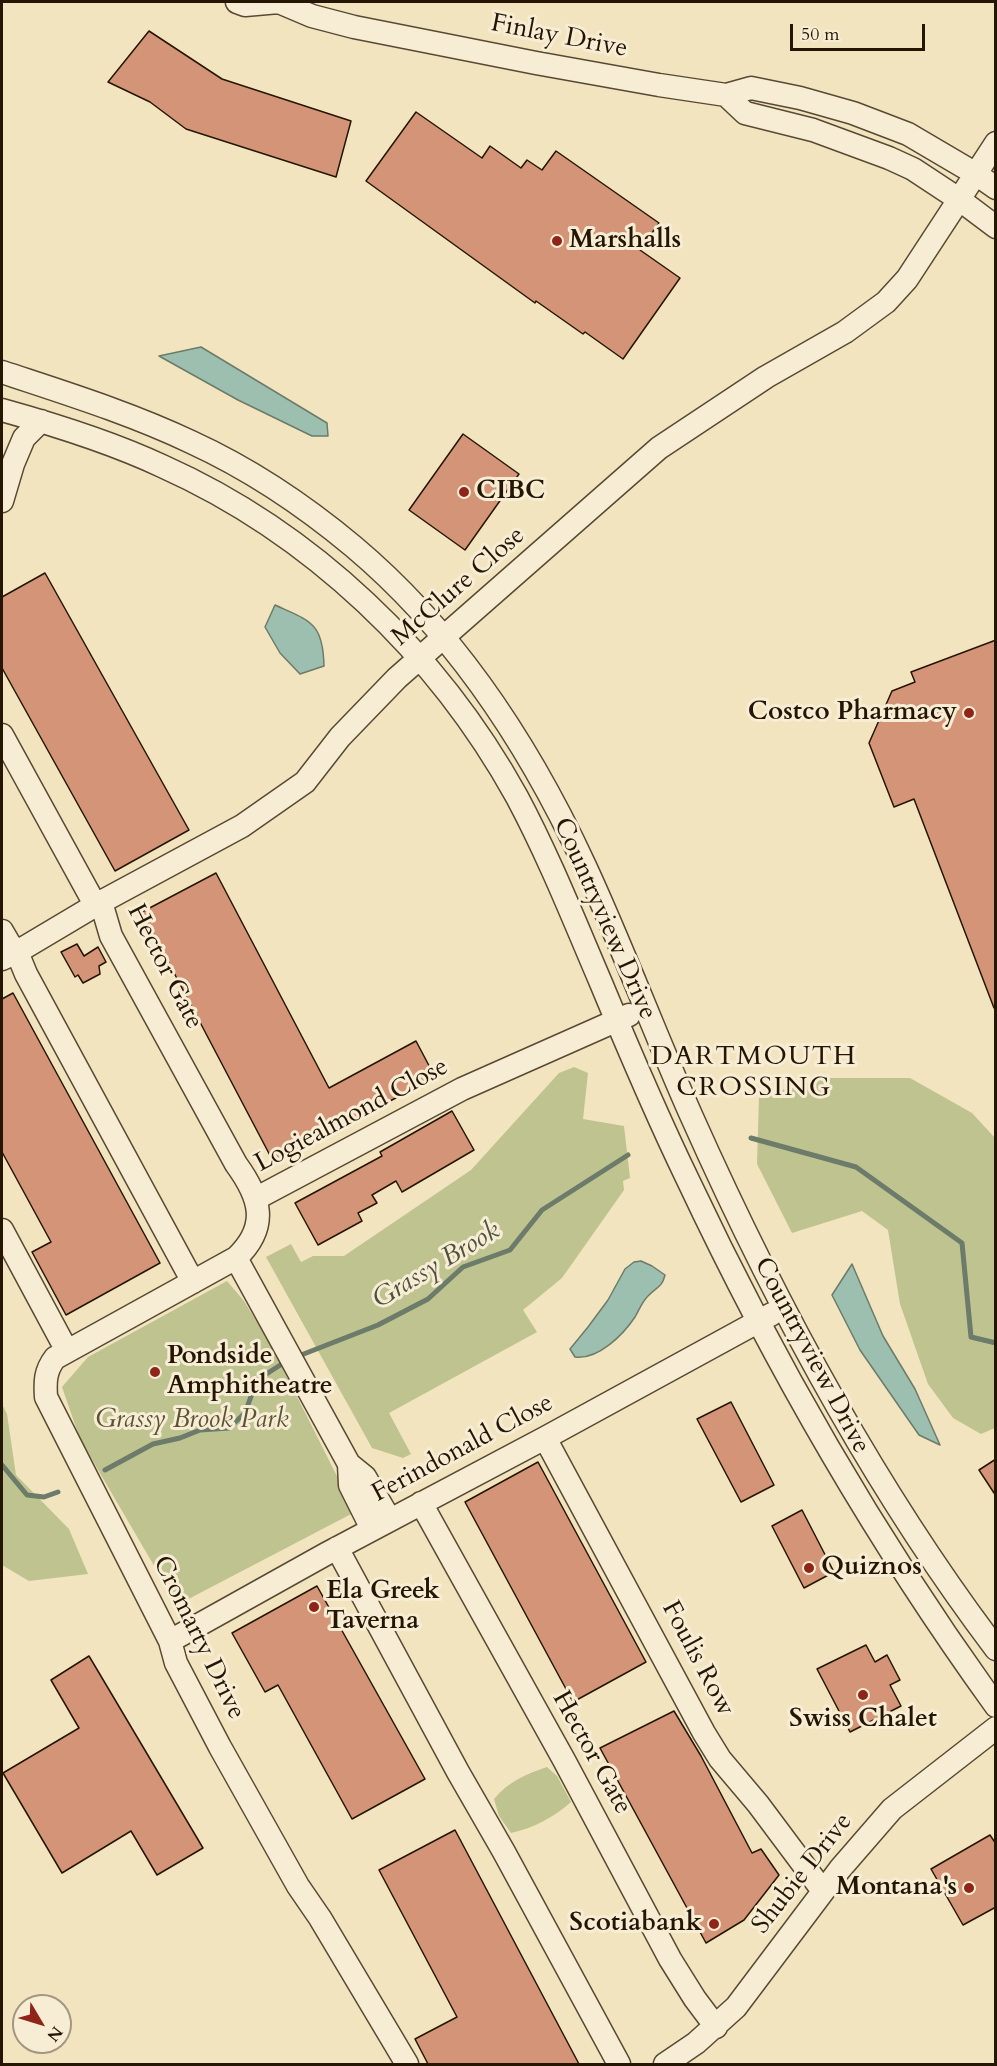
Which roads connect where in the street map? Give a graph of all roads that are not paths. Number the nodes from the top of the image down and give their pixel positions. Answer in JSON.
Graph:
{"nodes":[{"id":1,"x":237,"y":2,"type":"edge"},
{"id":2,"x":278,"y":2,"type":"edge"},
{"id":3,"x":726,"y":95,"type":"junction"},
{"id":4,"x":996,"y":143,"type":"edge"},
{"id":5,"x":976,"y":174,"type":"junction"},
{"id":6,"x":996,"y":188,"type":"edge"},
{"id":7,"x":960,"y":200,"type":"junction"},
{"id":8,"x":996,"y":227,"type":"edge"},
{"id":9,"x":2,"y":372,"type":"edge"},
{"id":10,"x":2,"y":410,"type":"edge"},
{"id":11,"x":41,"y":421,"type":"junction"},
{"id":12,"x":2,"y":501,"type":"edge"},
{"id":13,"x":443,"y":638,"type":"junction"},
{"id":14,"x":421,"y":658,"type":"junction"},
{"id":15,"x":2,"y":735,"type":"edge"},
{"id":16,"x":101,"y":902,"type":"junction"},
{"id":17,"x":2,"y":931,"type":"edge"},
{"id":18,"x":9,"y":955,"type":"edge"},
{"id":19,"x":646,"y":1008,"type":"junction"},
{"id":20,"x":617,"y":1021,"type":"junction"},
{"id":21,"x":256,"y":1198,"type":"junction"},
{"id":22,"x":2,"y":1230,"type":"edge"},
{"id":23,"x":241,"y":1267,"type":"junction"},
{"id":24,"x":193,"y":1282,"type":"junction"},
{"id":25,"x":783,"y":1307,"type":"junction"},
{"id":26,"x":758,"y":1321,"type":"junction"},
{"id":27,"x":67,"y":1351,"type":"junction"},
{"id":28,"x":545,"y":1438,"type":"junction"},
{"id":29,"x":422,"y":1503,"type":"junction"},
{"id":30,"x":381,"y":1525,"type":"junction"},
{"id":31,"x":337,"y":1548,"type":"junction"},
{"id":32,"x":170,"y":1641,"type":"junction"},
{"id":33,"x":996,"y":1649,"type":"edge"},
{"id":34,"x":996,"y":1706,"type":"edge"},
{"id":35,"x":996,"y":1728,"type":"edge"},
{"id":36,"x":823,"y":1891,"type":"junction"},
{"id":37,"x":716,"y":2027,"type":"junction"},
{"id":38,"x":407,"y":2064,"type":"edge"},
{"id":39,"x":619,"y":2064,"type":"edge"},
{"id":40,"x":665,"y":2064,"type":"edge"}],
"edges":[{"from":1,"to":2,"type":"street","name":"Finlay Drive"},
{"from":2,"to":3,"type":"street","name":"Finlay Drive"},
{"from":3,"to":5,"type":"street","name":"Finlay Drive"},
{"from":3,"to":7,"type":"street"},
{"from":4,"to":5,"type":"street","name":"McClure Close"},
{"from":5,"to":6,"type":"street","name":"Finlay Drive"},
{"from":5,"to":7,"type":"street","name":"McClure Close"},
{"from":7,"to":8,"type":"street"},
{"from":7,"to":13,"type":"street","name":"McClure Close"},
{"from":9,"to":13,"type":"street","name":"Countryview Drive"},
{"from":10,"to":11,"type":"street","name":"Countryview Drive"},
{"from":11,"to":12,"type":"street"},
{"from":11,"to":14,"type":"street","name":"Countryview Drive"},
{"from":13,"to":14,"type":"street","name":"McClure Close"},
{"from":13,"to":19,"type":"street","name":"Countryview Drive"},
{"from":14,"to":16,"type":"street","name":"McClure Close"},
{"from":14,"to":20,"type":"street","name":"Countryview Drive"},
{"from":15,"to":16,"type":"street","name":"Hector Gate"},
{"from":16,"to":18,"type":"street","name":"McClure Close"},
{"from":16,"to":21,"type":"street","name":"Hector Gate"},
{"from":17,"to":18,"type":"street"},
{"from":18,"to":24,"type":"street"},
{"from":19,"to":20,"type":"street","name":"Logiealmond Close"},
{"from":19,"to":25,"type":"street","name":"Countryview Drive"},
{"from":20,"to":21,"type":"street","name":"Logiealmond Close"},
{"from":20,"to":26,"type":"street","name":"Countryview Drive"},
{"from":21,"to":23,"type":"street","name":"Logiealmond Close"},
{"from":22,"to":27,"type":"street"},
{"from":23,"to":24,"type":"street","name":"Logiealmond Close"},
{"from":23,"to":30,"type":"street"},
{"from":24,"to":27,"type":"street","name":"Logiealmond Close"},
{"from":25,"to":26,"type":"street","name":"Ferindonald Close"},
{"from":25,"to":33,"type":"street","name":"Countryview Drive"},
{"from":26,"to":28,"type":"street","name":"Ferindonald Close"},
{"from":26,"to":34,"type":"street","name":"Countryview Drive"},
{"from":27,"to":32,"type":"street","name":"Cromarty Drive"},
{"from":28,"to":29,"type":"street","name":"Ferindonald Close"},
{"from":28,"to":36,"type":"street","name":"Foulis Row"},
{"from":29,"to":30,"type":"street","name":"Ferindonald Close"},
{"from":29,"to":37,"type":"street","name":"Hector Gate"},
{"from":30,"to":31,"type":"street","name":"Ferindonald Close"},
{"from":31,"to":32,"type":"street","name":"Ferindonald Close"},
{"from":31,"to":39,"type":"street"},
{"from":32,"to":38,"type":"street","name":"Cromarty Drive"},
{"from":35,"to":36,"type":"street","name":"Shubie Drive"},
{"from":36,"to":37,"type":"street","name":"Shubie Drive"},
{"from":37,"to":40,"type":"street","name":"Shubie Drive"}]}
